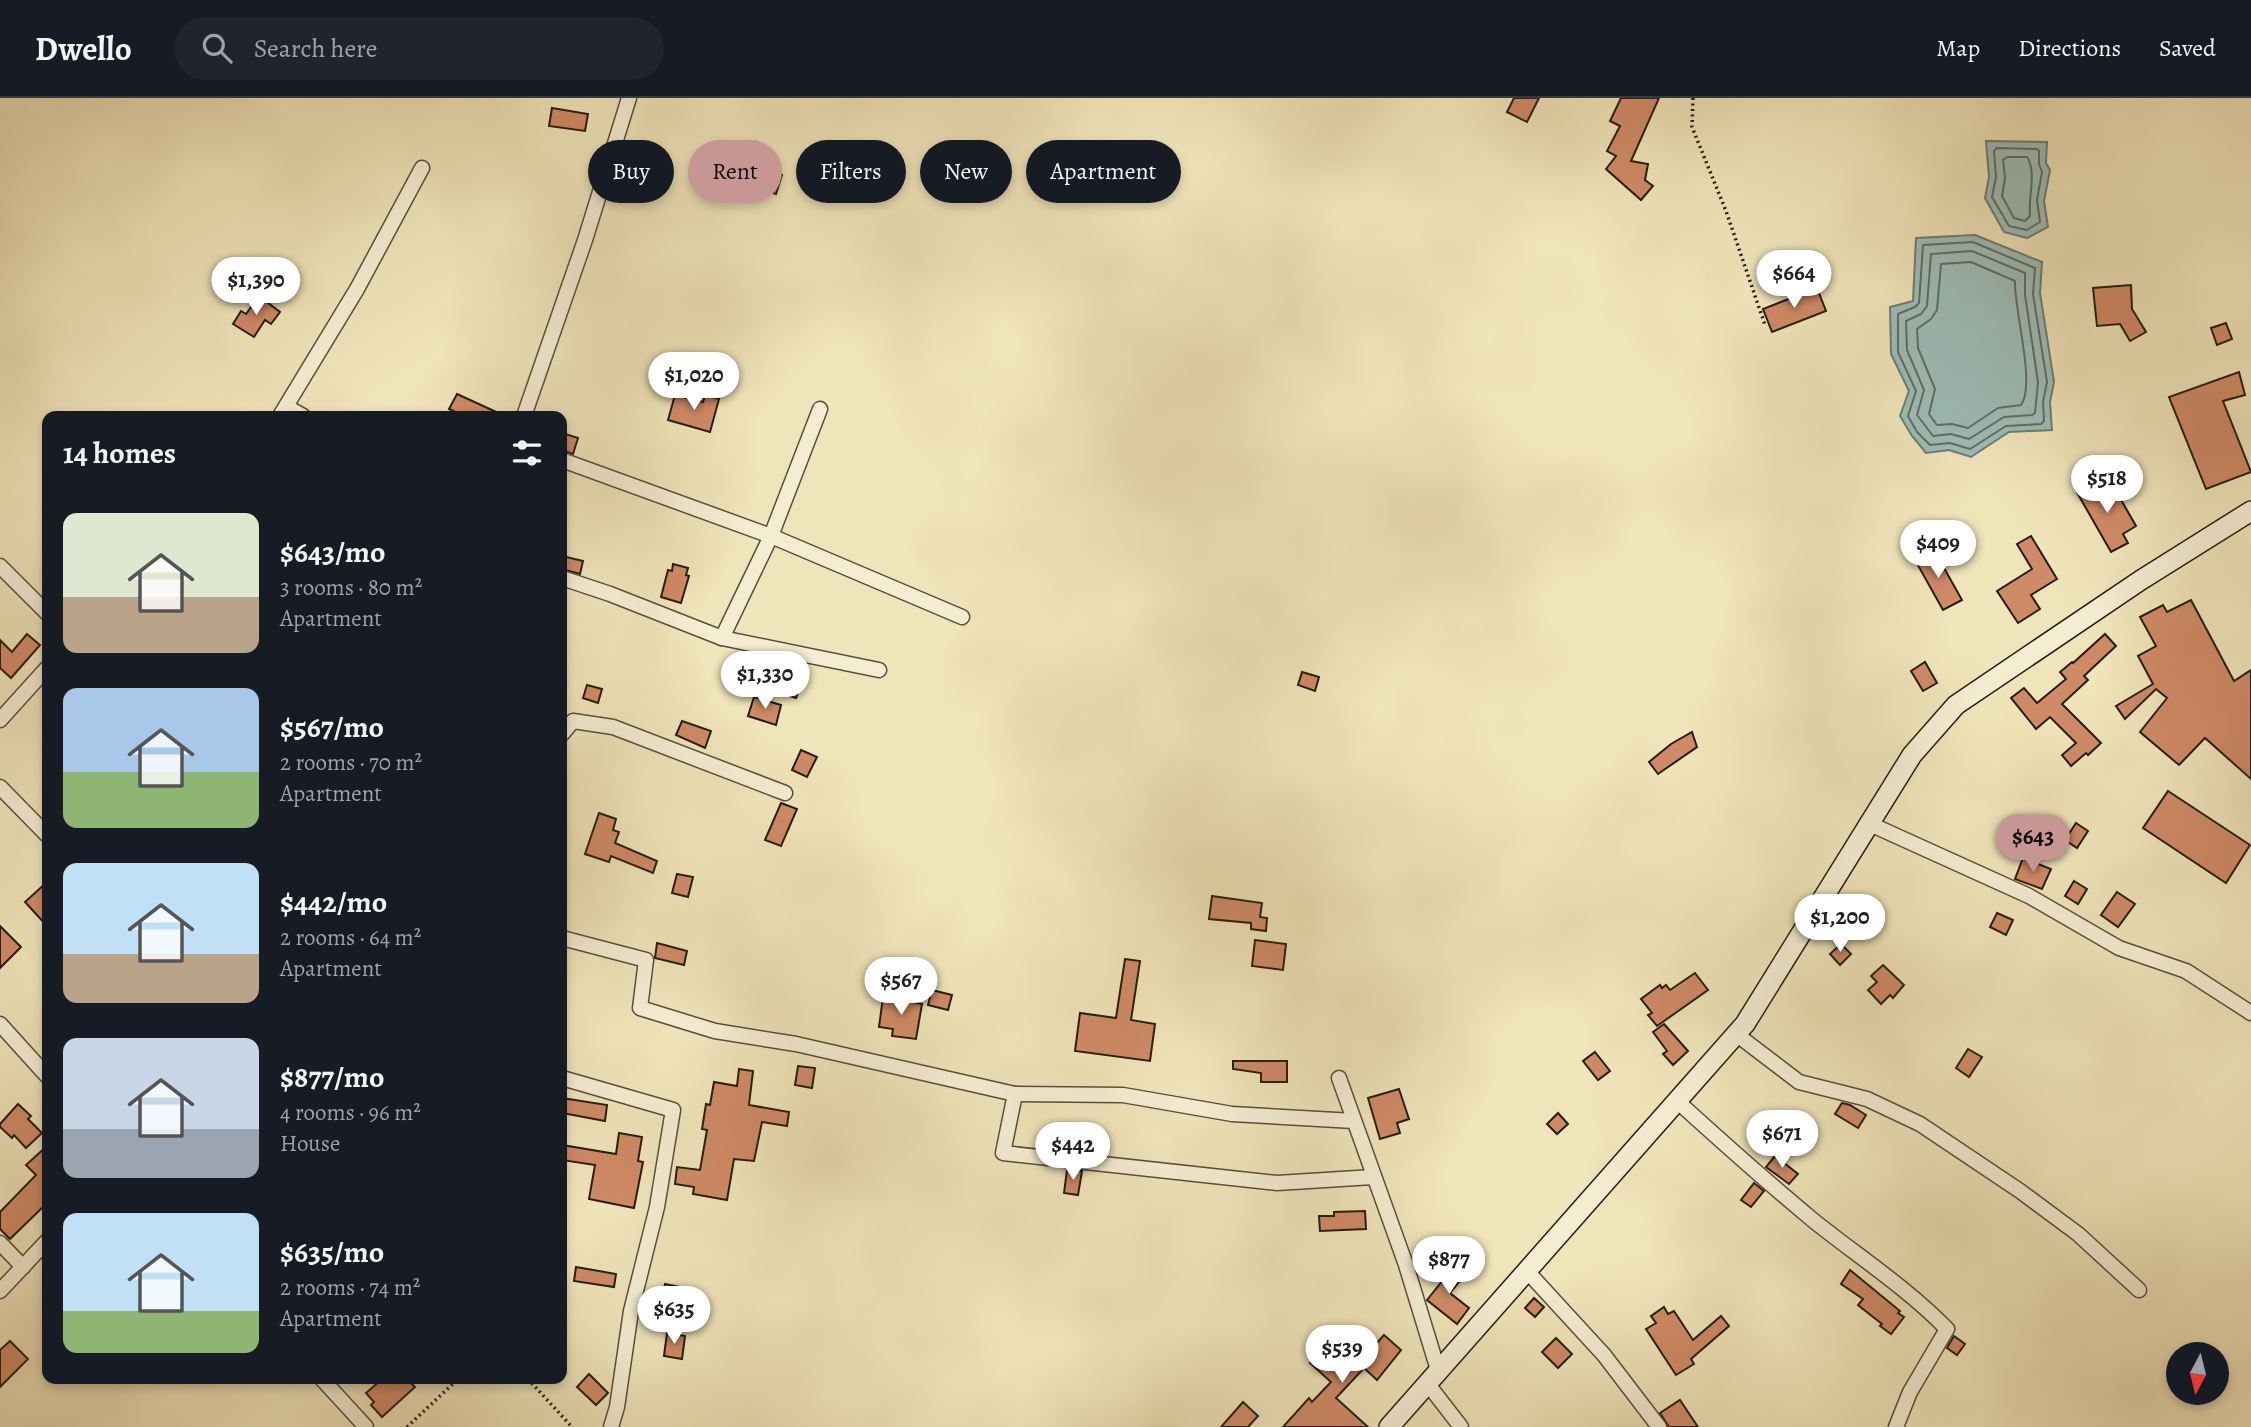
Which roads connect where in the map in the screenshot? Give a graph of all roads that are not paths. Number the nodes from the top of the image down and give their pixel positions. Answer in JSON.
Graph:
{"nodes":[{"id":1,"x":629,"y":98,"type":"edge"},
{"id":2,"x":422,"y":168,"type":"dead end"},
{"id":3,"x":820,"y":409,"type":"dead end"},
{"id":4,"x":285,"y":411,"type":"edge"},
{"id":5,"x":526,"y":411,"type":"edge"},
{"id":6,"x":567,"y":462,"type":"edge"},
{"id":7,"x":2251,"y":511,"type":"edge"},
{"id":8,"x":771,"y":536,"type":"junction"},
{"id":9,"x":0,"y":566,"type":"edge"},
{"id":10,"x":567,"y":580,"type":"edge"},
{"id":11,"x":42,"y":608,"type":"edge"},
{"id":12,"x":962,"y":617,"type":"dead end"},
{"id":13,"x":722,"y":638,"type":"junction"},
{"id":14,"x":879,"y":670,"type":"dead end"},
{"id":15,"x":42,"y":674,"type":"edge"},
{"id":16,"x":0,"y":720,"type":"edge"},
{"id":17,"x":567,"y":728,"type":"edge"},
{"id":18,"x":0,"y":787,"type":"edge"},
{"id":19,"x":785,"y":793,"type":"dead end"},
{"id":20,"x":1870,"y":824,"type":"junction"},
{"id":21,"x":42,"y":830,"type":"edge"},
{"id":22,"x":567,"y":939,"type":"edge"},
{"id":23,"x":2251,"y":1013,"type":"edge"},
{"id":24,"x":0,"y":1024,"type":"edge"},
{"id":25,"x":1735,"y":1034,"type":"junction"},
{"id":26,"x":42,"y":1070,"type":"edge"},
{"id":27,"x":1339,"y":1078,"type":"dead end"},
{"id":28,"x":567,"y":1080,"type":"edge"},
{"id":29,"x":1015,"y":1094,"type":"junction"},
{"id":30,"x":1676,"y":1100,"type":"junction"},
{"id":31,"x":1354,"y":1121,"type":"junction"},
{"id":32,"x":1373,"y":1177,"type":"junction"},
{"id":33,"x":0,"y":1243,"type":"edge"},
{"id":34,"x":42,"y":1246,"type":"edge"},
{"id":35,"x":23,"y":1267,"type":"junction"},
{"id":36,"x":1526,"y":1270,"type":"junction"},
{"id":37,"x":2139,"y":1290,"type":"dead end"},
{"id":38,"x":0,"y":1291,"type":"edge"},
{"id":39,"x":1432,"y":1377,"type":"junction"},
{"id":40,"x":327,"y":1384,"type":"edge"},
{"id":41,"x":366,"y":1427,"type":"edge"},
{"id":42,"x":611,"y":1427,"type":"edge"},
{"id":43,"x":1389,"y":1427,"type":"edge"},
{"id":44,"x":1461,"y":1427,"type":"edge"},
{"id":45,"x":1659,"y":1427,"type":"edge"},
{"id":46,"x":1896,"y":1427,"type":"edge"}],
"edges":[{"from":1,"to":5,"type":"street"},
{"from":2,"to":4,"type":"street"},
{"from":3,"to":8,"type":"street"},
{"from":6,"to":8,"type":"street"},
{"from":7,"to":20,"type":"street"},
{"from":8,"to":12,"type":"street"},
{"from":8,"to":13,"type":"street"},
{"from":9,"to":11,"type":"street"},
{"from":10,"to":13,"type":"street"},
{"from":13,"to":14,"type":"street"},
{"from":15,"to":16,"type":"street"},
{"from":17,"to":19,"type":"street"},
{"from":18,"to":21,"type":"street"},
{"from":20,"to":23,"type":"street"},
{"from":20,"to":25,"type":"street"},
{"from":22,"to":29,"type":"street"},
{"from":24,"to":26,"type":"street"},
{"from":25,"to":30,"type":"street"},
{"from":25,"to":37,"type":"street"},
{"from":27,"to":31,"type":"street"},
{"from":28,"to":42,"type":"street"},
{"from":29,"to":31,"type":"street"},
{"from":29,"to":32,"type":"street"},
{"from":30,"to":36,"type":"street"},
{"from":30,"to":46,"type":"street"},
{"from":31,"to":32,"type":"street"},
{"from":32,"to":39,"type":"street"},
{"from":33,"to":35,"type":"street"},
{"from":34,"to":35,"type":"street"},
{"from":35,"to":38,"type":"street"},
{"from":36,"to":39,"type":"street"},
{"from":36,"to":45,"type":"street"},
{"from":39,"to":43,"type":"street"},
{"from":39,"to":44,"type":"street"},
{"from":40,"to":41,"type":"street"}]}
